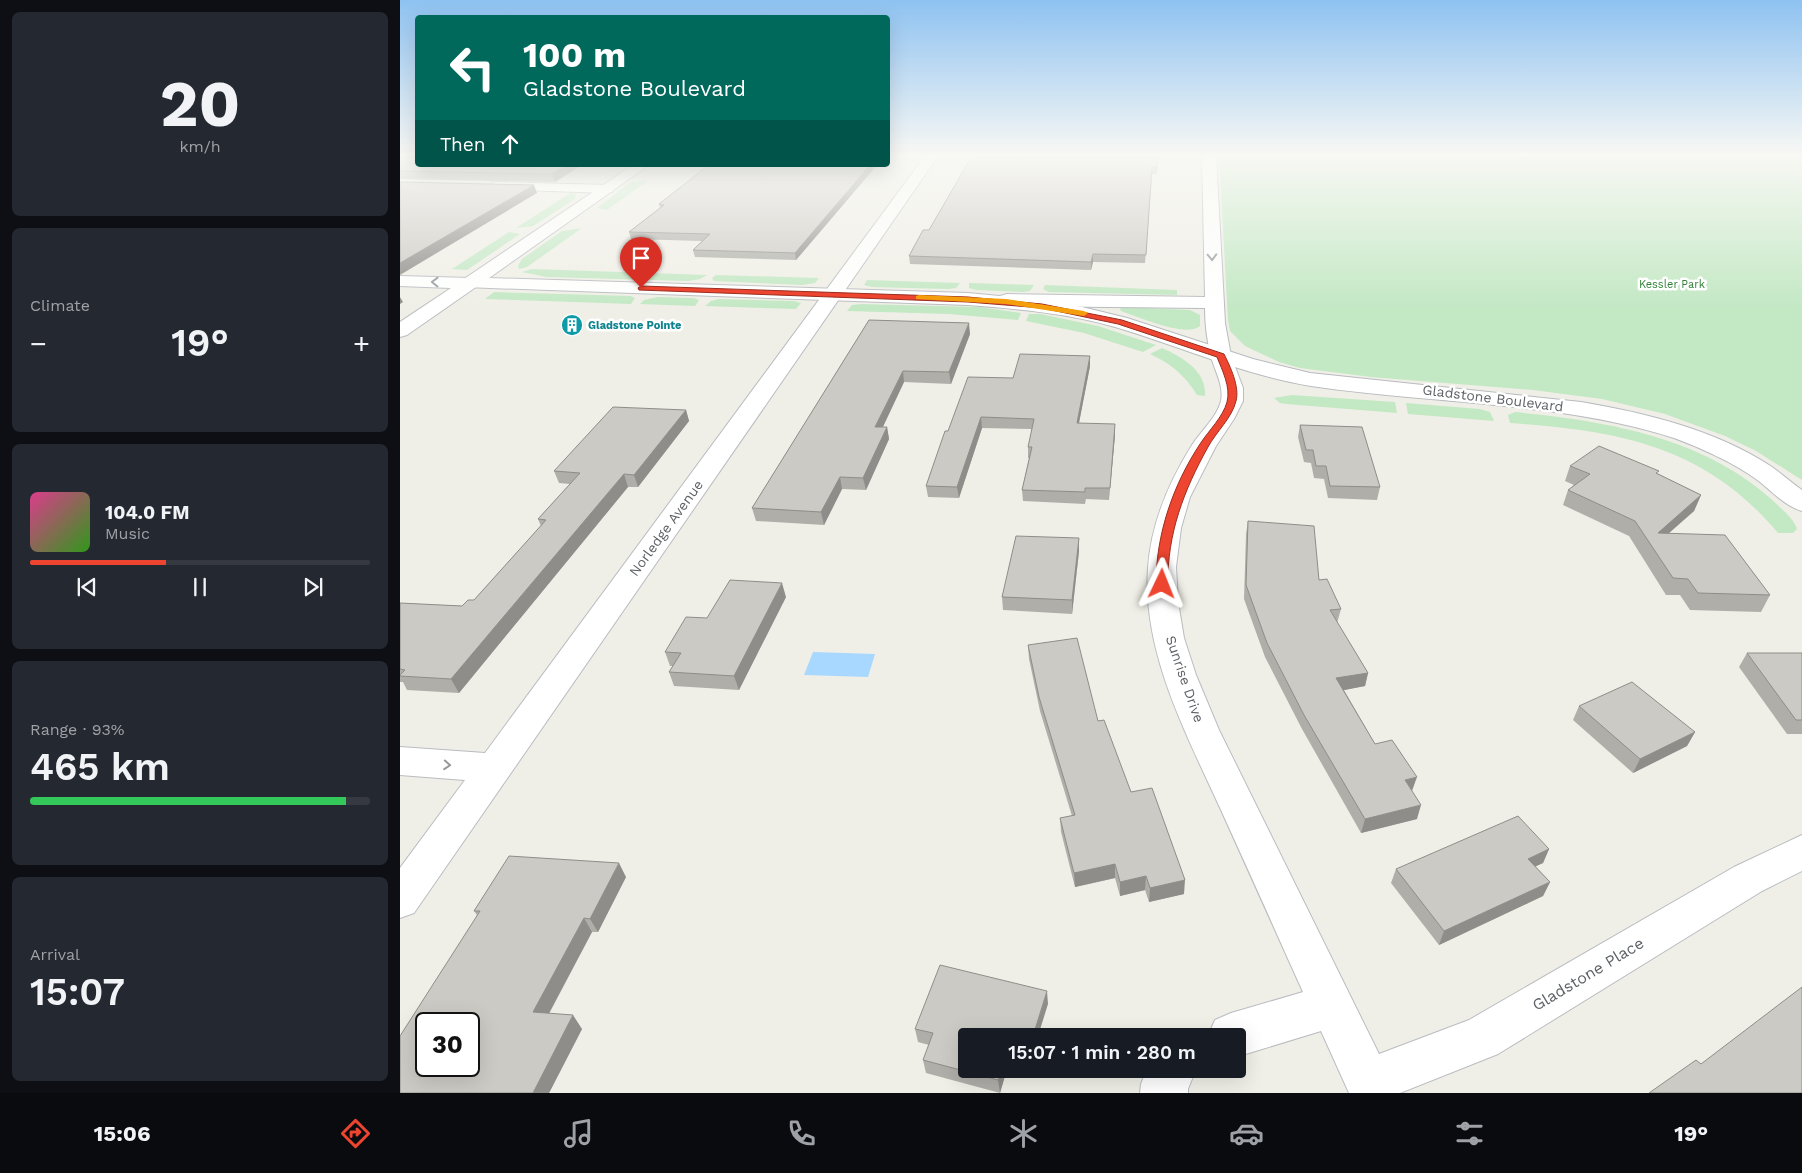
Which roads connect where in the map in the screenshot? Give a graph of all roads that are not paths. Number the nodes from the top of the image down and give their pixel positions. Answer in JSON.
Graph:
{"nodes":[{"id":1,"x":581,"y":207,"type":"edge"},
{"id":2,"x":896,"y":207,"type":"edge"},
{"id":3,"x":1211,"y":207,"type":"edge"},
{"id":4,"x":400,"y":281,"type":"edge"},
{"id":5,"x":470,"y":283,"type":"junction"},
{"id":6,"x":834,"y":294,"type":"junction"},
{"id":7,"x":968,"y":299,"type":"junction"},
{"id":8,"x":1214,"y":304,"type":"junction"},
{"id":9,"x":400,"y":331,"type":"edge"},
{"id":10,"x":1221,"y":356,"type":"junction"},
{"id":11,"x":1802,"y":503,"type":"edge"},
{"id":12,"x":400,"y":762,"type":"edge"},
{"id":13,"x":494,"y":768,"type":"junction"},
{"id":14,"x":1802,"y":852,"type":"edge"},
{"id":15,"x":400,"y":900,"type":"edge"},
{"id":16,"x":1332,"y":1006,"type":"junction"},
{"id":17,"x":1246,"y":1032,"type":"edge"},
{"id":18,"x":1168,"y":1078,"type":"edge"},
{"id":19,"x":1370,"y":1088,"type":"edge"},
{"id":20,"x":1164,"y":1093,"type":"edge"}],
"edges":[{"from":1,"to":5,"type":"street"},
{"from":2,"to":6,"type":"street","name":"Norledge Avenue"},
{"from":3,"to":8,"type":"street","name":"Sunrise Drive","one_way":true},
{"from":5,"to":4,"type":"street","one_way":true},
{"from":5,"to":6,"type":"street"},
{"from":5,"to":9,"type":"street"},
{"from":6,"to":7,"type":"street"},
{"from":6,"to":13,"type":"street","name":"Norledge Avenue"},
{"from":7,"to":8,"type":"street"},
{"from":7,"to":10,"type":"street","name":"Gladstone Boulevard"},
{"from":8,"to":10,"type":"street","name":"Sunrise Drive"},
{"from":10,"to":11,"type":"street","name":"Gladstone Boulevard"},
{"from":10,"to":16,"type":"street","name":"Sunrise Drive"},
{"from":12,"to":13,"type":"street","one_way":true},
{"from":13,"to":15,"type":"street","name":"Norledge Avenue"},
{"from":14,"to":19,"type":"street","name":"Gladstone Place"},
{"from":16,"to":17,"type":"street"},
{"from":16,"to":19,"type":"street","name":"Sunrise Drive"},
{"from":18,"to":20,"type":"street"}]}
